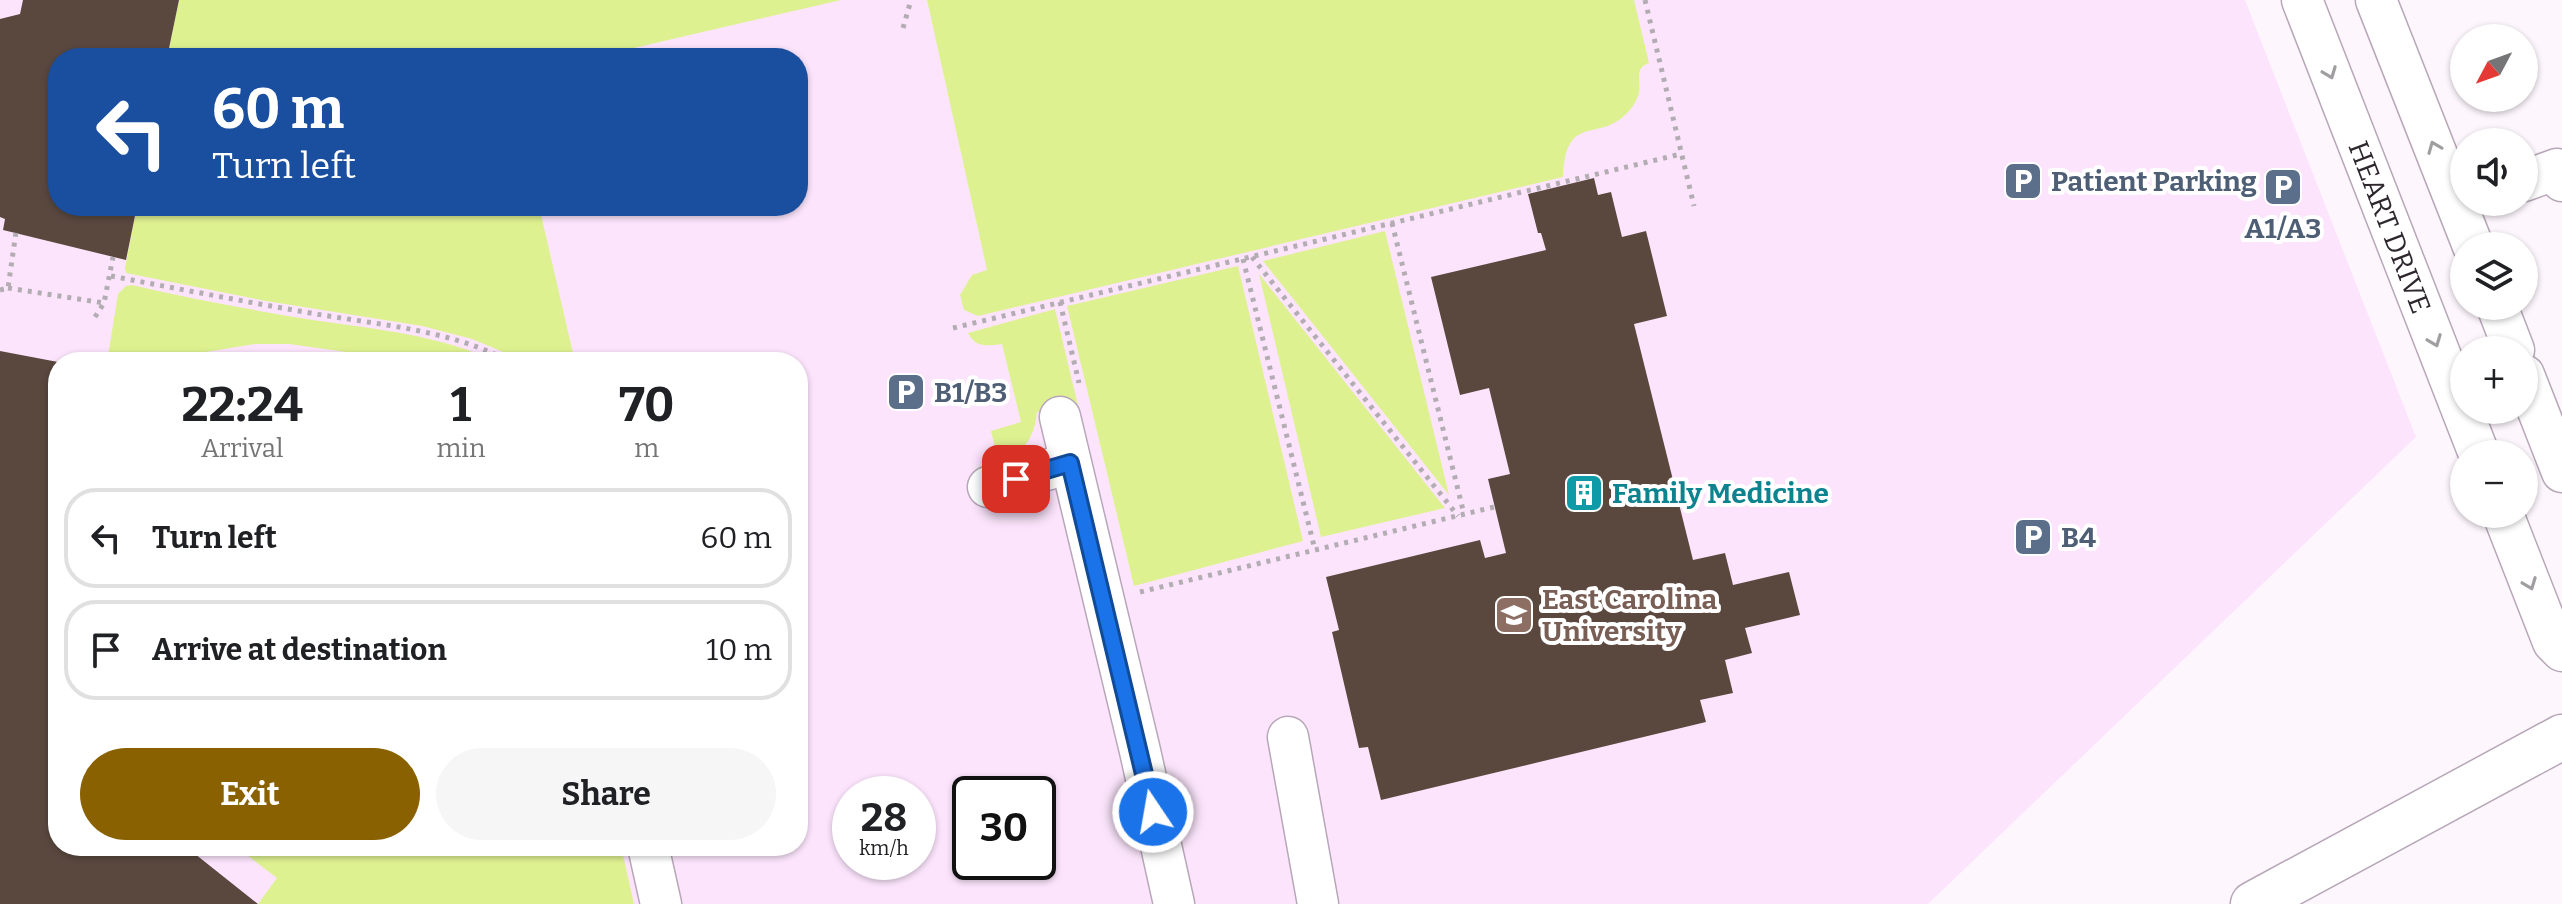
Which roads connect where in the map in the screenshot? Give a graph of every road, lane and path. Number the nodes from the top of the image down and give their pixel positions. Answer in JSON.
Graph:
{"nodes":[{"id":1,"x":911,"y":0,"type":"edge"},
{"id":2,"x":1645,"y":0,"type":"edge"},
{"id":3,"x":2302,"y":0,"type":"edge"},
{"id":4,"x":2376,"y":0,"type":"edge"},
{"id":5,"x":903,"y":28,"type":"dead end"},
{"id":6,"x":1681,"y":154,"type":"junction"},
{"id":7,"x":2450,"y":172,"type":"edge"},
{"id":8,"x":1694,"y":206,"type":"dead end"},
{"id":9,"x":1392,"y":223,"type":"junction"},
{"id":10,"x":16,"y":232,"type":"dead end"},
{"id":11,"x":113,"y":257,"type":"dead end"},
{"id":12,"x":1252,"y":257,"type":"junction"},
{"id":13,"x":1243,"y":259,"type":"junction"},
{"id":14,"x":111,"y":276,"type":"junction"},
{"id":15,"x":8,"y":288,"type":"junction"},
{"id":16,"x":0,"y":290,"type":"edge"},
{"id":17,"x":104,"y":303,"type":"junction"},
{"id":18,"x":95,"y":317,"type":"dead end"},
{"id":19,"x":953,"y":328,"type":"dead end"},
{"id":20,"x":492,"y":352,"type":"edge"},
{"id":21,"x":2538,"y":411,"type":"edge"},
{"id":22,"x":1060,"y":417,"type":"dead end"},
{"id":23,"x":2474,"y":440,"type":"edge"},
{"id":24,"x":1070,"y":463,"type":"junction"},
{"id":25,"x":2562,"y":472,"type":"edge"},
{"id":26,"x":988,"y":487,"type":"dead end"},
{"id":27,"x":1494,"y":507,"type":"dead end"},
{"id":28,"x":1461,"y":515,"type":"junction"},
{"id":29,"x":2508,"y":528,"type":"edge"},
{"id":30,"x":1315,"y":550,"type":"junction"},
{"id":31,"x":1104,"y":600,"type":"junction"},
{"id":32,"x":2562,"y":651,"type":"edge"},
{"id":33,"x":1288,"y":737,"type":"dead end"},
{"id":34,"x":2562,"y":737,"type":"edge"},
{"id":35,"x":650,"y":856,"type":"edge"},
{"id":36,"x":2267,"y":899,"type":"edge"},
{"id":37,"x":661,"y":904,"type":"edge"},
{"id":38,"x":1174,"y":904,"type":"edge"},
{"id":39,"x":1318,"y":904,"type":"edge"}],
"edges":[{"from":1,"to":5,"type":"path"},
{"from":2,"to":6,"type":"path"},
{"from":3,"to":23,"type":"street","name":"HEART DRIVE","one_way":true},
{"from":7,"to":4,"type":"street","one_way":true},
{"from":6,"to":8,"type":"path"},
{"from":6,"to":9,"type":"path"},
{"from":9,"to":12,"type":"path"},
{"from":9,"to":28,"type":"path"},
{"from":10,"to":15,"type":"path"},
{"from":11,"to":14,"type":"path"},
{"from":12,"to":13,"type":"path"},
{"from":12,"to":28,"type":"path"},
{"from":13,"to":19,"type":"path"},
{"from":13,"to":30,"type":"path"},
{"from":14,"to":17,"type":"path"},
{"from":14,"to":20,"type":"path"},
{"from":15,"to":16,"type":"path"},
{"from":15,"to":17,"type":"path"},
{"from":17,"to":18,"type":"path"},
{"from":21,"to":25,"type":"street"},
{"from":22,"to":24,"type":"street"},
{"from":24,"to":26,"type":"street"},
{"from":24,"to":31,"type":"street"},
{"from":27,"to":28,"type":"path"},
{"from":28,"to":30,"type":"path"},
{"from":29,"to":32,"type":"street","one_way":true},
{"from":30,"to":31,"type":"path"},
{"from":31,"to":38,"type":"street"},
{"from":33,"to":39,"type":"street"},
{"from":34,"to":36,"type":"main road"},
{"from":35,"to":37,"type":"street"}]}
